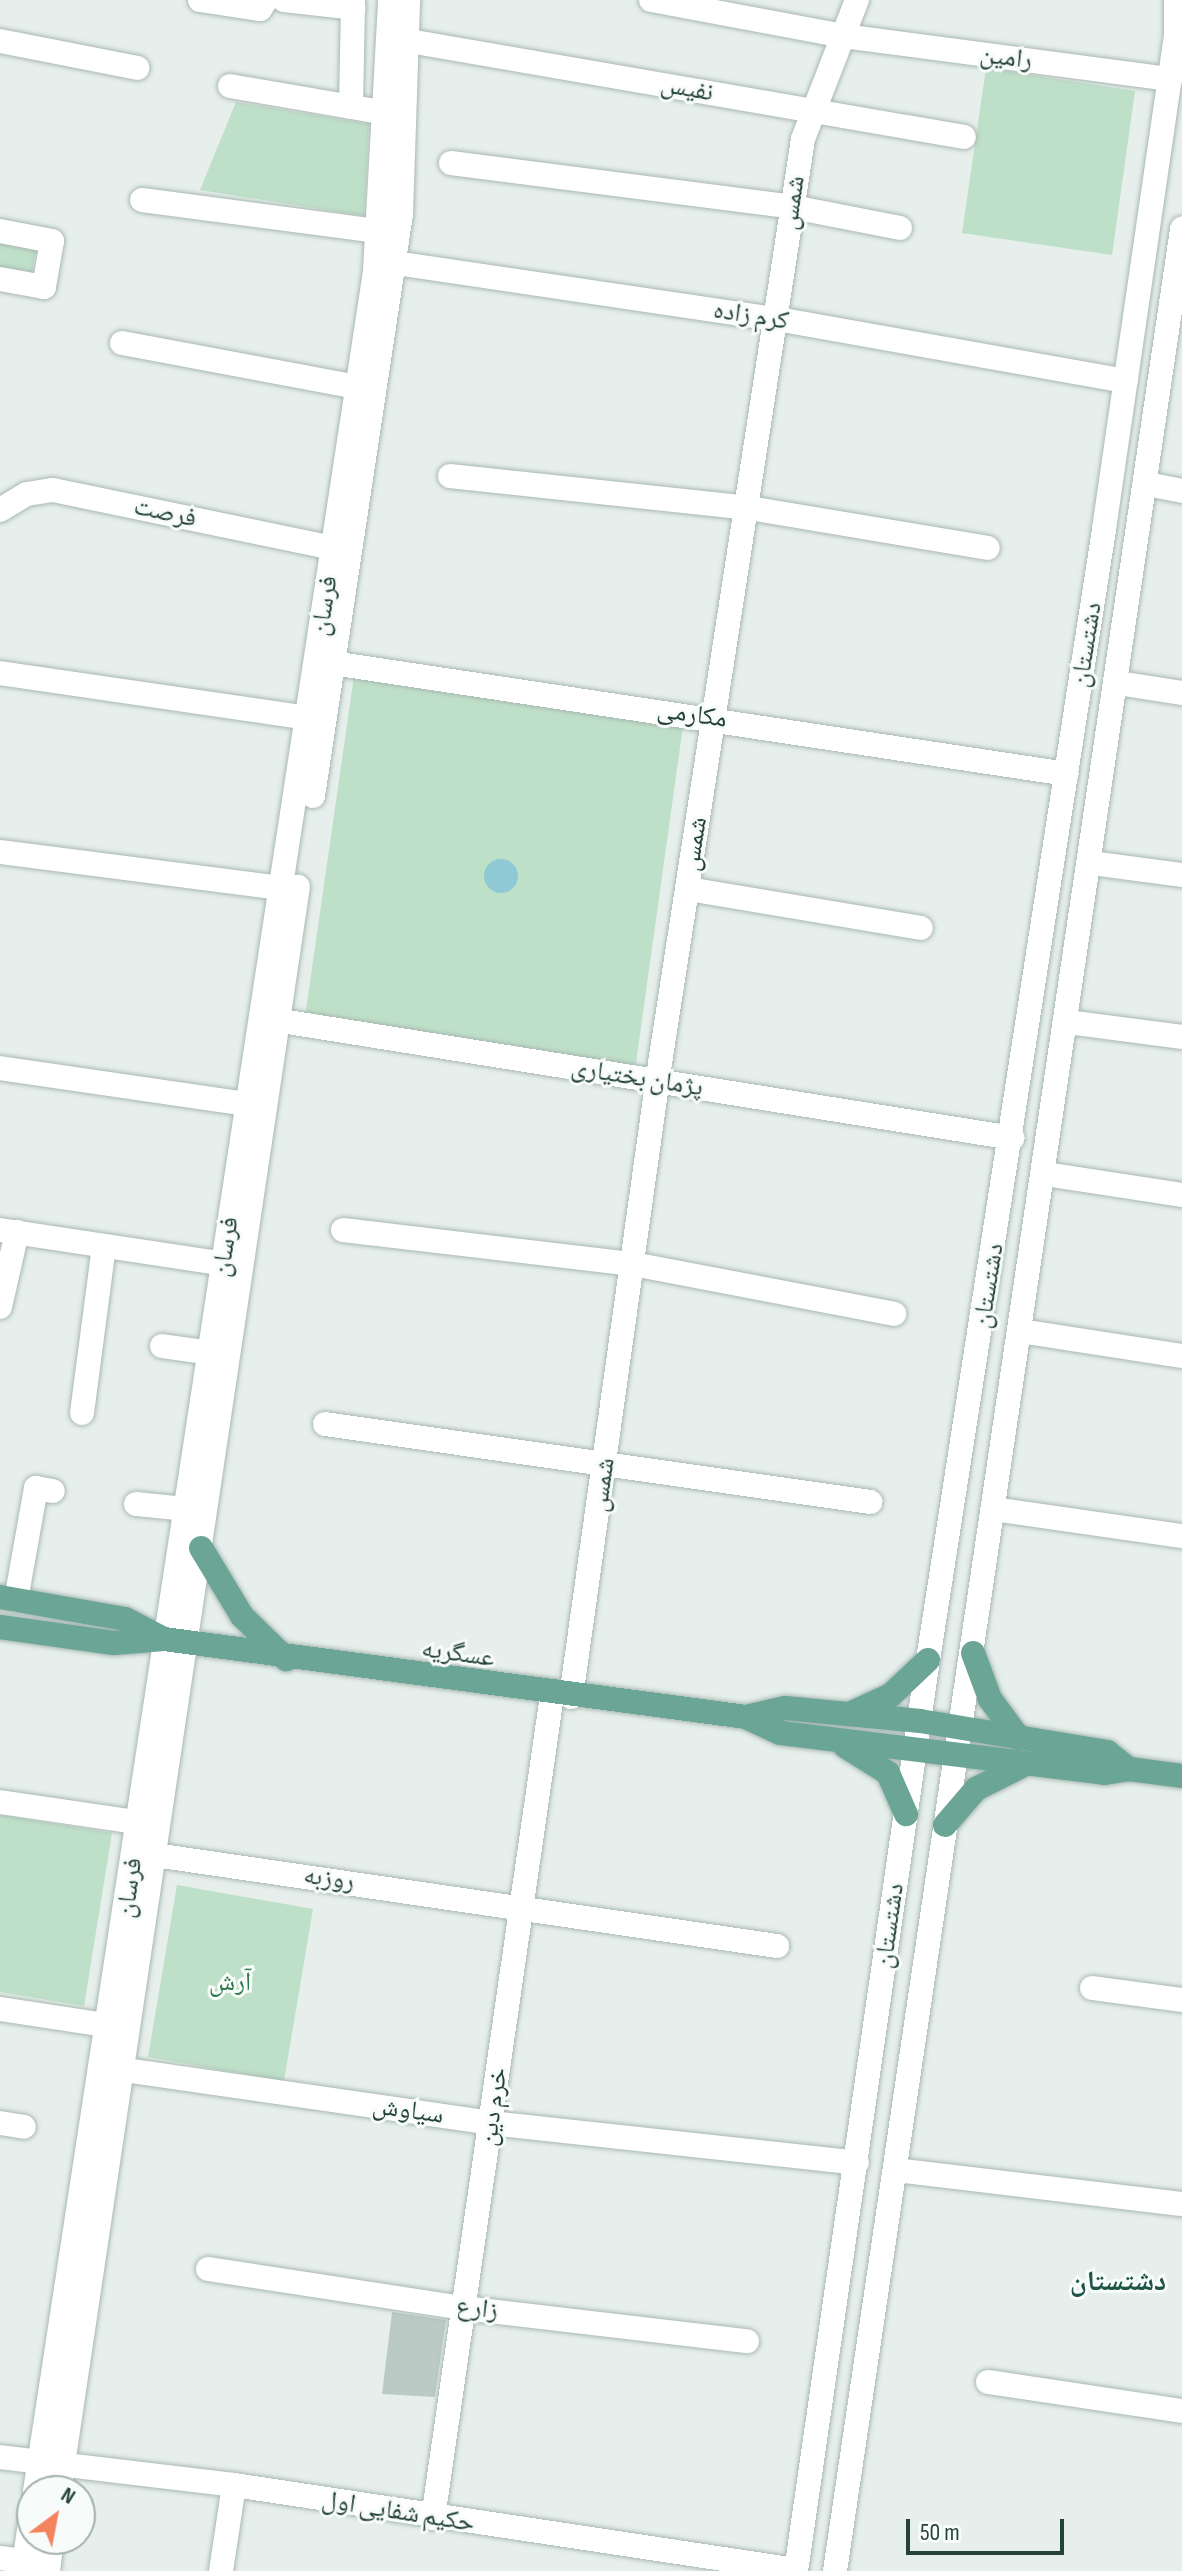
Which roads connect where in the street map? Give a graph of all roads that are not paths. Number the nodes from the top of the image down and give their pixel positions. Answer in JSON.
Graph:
{"nodes":[{"id":1,"x":266,"y":0,"type":"edge"},
{"id":2,"x":284,"y":0,"type":"edge"},
{"id":3,"x":390,"y":0,"type":"edge"},
{"id":4,"x":408,"y":0,"type":"edge"},
{"id":5,"x":651,"y":0,"type":"edge"},
{"id":6,"x":857,"y":0,"type":"edge"},
{"id":7,"x":1176,"y":0,"type":"edge"},
{"id":8,"x":207,"y":1,"type":"edge"},
{"id":9,"x":354,"y":4,"type":"edge"},
{"id":10,"x":843,"y":36,"type":"junction"},
{"id":11,"x":0,"y":41,"type":"edge"},
{"id":12,"x":409,"y":41,"type":"junction"},
{"id":13,"x":137,"y":68,"type":"dead end"},
{"id":14,"x":1170,"y":79,"type":"junction"},
{"id":15,"x":230,"y":86,"type":"dead end"},
{"id":16,"x":351,"y":107,"type":"junction"},
{"id":17,"x":814,"y":110,"type":"junction"},
{"id":18,"x":386,"y":113,"type":"junction"},
{"id":19,"x":964,"y":137,"type":"dead end"},
{"id":20,"x":451,"y":163,"type":"dead end"},
{"id":21,"x":142,"y":200,"type":"dead end"},
{"id":22,"x":793,"y":207,"type":"junction"},
{"id":23,"x":900,"y":228,"type":"dead end"},
{"id":24,"x":1182,"y":229,"type":"edge"},
{"id":25,"x":0,"y":231,"type":"edge"},
{"id":26,"x":378,"y":231,"type":"junction"},
{"id":27,"x":385,"y":261,"type":"junction"},
{"id":28,"x":0,"y":279,"type":"edge"},
{"id":29,"x":777,"y":319,"type":"junction"},
{"id":30,"x":122,"y":343,"type":"dead end"},
{"id":31,"x":1172,"y":379,"type":"edge"},
{"id":32,"x":1126,"y":381,"type":"junction"},
{"id":33,"x":358,"y":387,"type":"junction"},
{"id":34,"x":450,"y":476,"type":"dead end"},
{"id":35,"x":1147,"y":484,"type":"junction"},
{"id":36,"x":1182,"y":491,"type":"edge"},
{"id":37,"x":749,"y":508,"type":"junction"},
{"id":38,"x":0,"y":510,"type":"edge"},
{"id":39,"x":333,"y":548,"type":"junction"},
{"id":40,"x":988,"y":548,"type":"dead end"},
{"id":41,"x":1086,"y":652,"type":"junction"},
{"id":42,"x":1122,"y":654,"type":"junction"},
{"id":43,"x":325,"y":662,"type":"junction"},
{"id":44,"x":0,"y":673,"type":"edge"},
{"id":45,"x":1118,"y":683,"type":"junction"},
{"id":46,"x":1182,"y":693,"type":"edge"},
{"id":47,"x":308,"y":718,"type":"junction"},
{"id":48,"x":716,"y":718,"type":"junction"},
{"id":49,"x":1067,"y":774,"type":"junction"},
{"id":50,"x":0,"y":852,"type":"edge"},
{"id":51,"x":1091,"y":863,"type":"junction"},
{"id":52,"x":1182,"y":875,"type":"edge"},
{"id":53,"x":281,"y":888,"type":"junction"},
{"id":54,"x":688,"y":889,"type":"junction"},
{"id":55,"x":921,"y":928,"type":"dead end"},
{"id":56,"x":271,"y":1019,"type":"junction"},
{"id":57,"x":1067,"y":1022,"type":"junction"},
{"id":58,"x":1182,"y":1037,"type":"edge"},
{"id":59,"x":0,"y":1068,"type":"edge"},
{"id":60,"x":657,"y":1081,"type":"junction"},
{"id":61,"x":258,"y":1105,"type":"junction"},
{"id":62,"x":1013,"y":1138,"type":"junction"},
{"id":63,"x":1045,"y":1174,"type":"junction"},
{"id":64,"x":1182,"y":1195,"type":"edge"},
{"id":65,"x":343,"y":1230,"type":"dead end"},
{"id":66,"x":9,"y":1231,"type":"edge"},
{"id":67,"x":104,"y":1246,"type":"junction"},
{"id":68,"x":633,"y":1264,"type":"junction"},
{"id":69,"x":232,"y":1265,"type":"junction"},
{"id":70,"x":0,"y":1307,"type":"edge"},
{"id":71,"x":894,"y":1314,"type":"dead end"},
{"id":72,"x":1020,"y":1331,"type":"junction"},
{"id":73,"x":162,"y":1346,"type":"dead end"},
{"id":74,"x":218,"y":1355,"type":"junction"},
{"id":75,"x":1182,"y":1356,"type":"edge"},
{"id":76,"x":82,"y":1413,"type":"dead end"},
{"id":77,"x":325,"y":1424,"type":"dead end"},
{"id":78,"x":606,"y":1461,"type":"junction"},
{"id":79,"x":53,"y":1491,"type":"dead end"},
{"id":80,"x":870,"y":1502,"type":"dead end"},
{"id":81,"x":136,"y":1504,"type":"dead end"},
{"id":82,"x":185,"y":1509,"type":"junction"},
{"id":83,"x":994,"y":1509,"type":"junction"},
{"id":84,"x":1182,"y":1536,"type":"edge"},
{"id":85,"x":201,"y":1548,"type":"junction"},
{"id":86,"x":8,"y":1599,"type":"edge"},
{"id":87,"x":0,"y":1627,"type":"edge"},
{"id":88,"x":176,"y":1641,"type":"junction"},
{"id":89,"x":973,"y":1653,"type":"junction"},
{"id":90,"x":286,"y":1659,"type":"junction"},
{"id":91,"x":928,"y":1660,"type":"junction"},
{"id":92,"x":562,"y":1696,"type":"junction"},
{"id":93,"x":849,"y":1714,"type":"junction"},
{"id":94,"x":746,"y":1717,"type":"junction"},
{"id":95,"x":920,"y":1721,"type":"junction"},
{"id":96,"x":960,"y":1728,"type":"junction"},
{"id":97,"x":1019,"y":1738,"type":"junction"},
{"id":98,"x":832,"y":1740,"type":"junction"},
{"id":99,"x":915,"y":1750,"type":"junction"},
{"id":100,"x":956,"y":1755,"type":"junction"},
{"id":101,"x":1030,"y":1765,"type":"junction"},
{"id":102,"x":1129,"y":1769,"type":"junction"},
{"id":103,"x":1182,"y":1776,"type":"edge"},
{"id":104,"x":0,"y":1802,"type":"edge"},
{"id":105,"x":906,"y":1814,"type":"junction"},
{"id":106,"x":150,"y":1825,"type":"junction"},
{"id":107,"x":945,"y":1825,"type":"junction"},
{"id":108,"x":146,"y":1853,"type":"junction"},
{"id":109,"x":523,"y":1906,"type":"junction"},
{"id":110,"x":777,"y":1946,"type":"dead end"},
{"id":111,"x":1092,"y":1988,"type":"dead end"},
{"id":112,"x":1182,"y":2000,"type":"edge"},
{"id":113,"x":0,"y":2009,"type":"edge"},
{"id":114,"x":121,"y":2027,"type":"junction"},
{"id":115,"x":114,"y":2068,"type":"junction"},
{"id":116,"x":491,"y":2123,"type":"junction"},
{"id":117,"x":857,"y":2163,"type":"junction"},
{"id":118,"x":896,"y":2170,"type":"junction"},
{"id":119,"x":1182,"y":2204,"type":"edge"},
{"id":120,"x":208,"y":2269,"type":"dead end"},
{"id":121,"x":464,"y":2308,"type":"junction"},
{"id":122,"x":747,"y":2341,"type":"dead end"},
{"id":123,"x":988,"y":2382,"type":"dead end"},
{"id":124,"x":1182,"y":2411,"type":"edge"},
{"id":125,"x":0,"y":2457,"type":"edge"},
{"id":126,"x":39,"y":2462,"type":"junction"},
{"id":127,"x":63,"y":2466,"type":"junction"},
{"id":128,"x":37,"y":2475,"type":"edge"},
{"id":129,"x":62,"y":2475,"type":"edge"},
{"id":130,"x":234,"y":2485,"type":"junction"},
{"id":131,"x":433,"y":2518,"type":"junction"},
{"id":132,"x":0,"y":2558,"type":"edge"},
{"id":133,"x":36,"y":2567,"type":"edge"},
{"id":134,"x":796,"y":2570,"type":"edge"},
{"id":135,"x":221,"y":2571,"type":"edge"},
{"id":136,"x":835,"y":2571,"type":"edge"}],
"edges":[{"from":1,"to":8,"type":"street"},
{"from":2,"to":9,"type":"street"},
{"from":3,"to":18,"type":"street","name":"فرسان"},
{"from":4,"to":12,"type":"street","name":"فرسان"},
{"from":5,"to":10,"type":"street","name":"رامین"},
{"from":6,"to":10,"type":"street","name":"شمس"},
{"from":7,"to":14,"type":"street","name":"دشتستان"},
{"from":9,"to":16,"type":"street"},
{"from":10,"to":14,"type":"street","name":"رامین"},
{"from":10,"to":17,"type":"street","name":"شمس"},
{"from":11,"to":13,"type":"street"},
{"from":12,"to":17,"type":"street","name":"نفیس"},
{"from":12,"to":27,"type":"street","name":"فرسان"},
{"from":14,"to":32,"type":"street","name":"دشتستان"},
{"from":15,"to":16,"type":"street"},
{"from":16,"to":18,"type":"street"},
{"from":17,"to":19,"type":"street","name":"نفیس"},
{"from":17,"to":22,"type":"street","name":"شمس"},
{"from":18,"to":26,"type":"street","name":"فرسان"},
{"from":20,"to":22,"type":"street"},
{"from":21,"to":26,"type":"street"},
{"from":22,"to":23,"type":"street"},
{"from":22,"to":29,"type":"street","name":"شمس"},
{"from":24,"to":31,"type":"street","name":"دشتستان"},
{"from":25,"to":28,"type":"street"},
{"from":26,"to":27,"type":"street","name":"فرسان"},
{"from":27,"to":29,"type":"street","name":"کرم زاده"},
{"from":27,"to":33,"type":"street","name":"فرسان"},
{"from":27,"to":43,"type":"street","name":"فرسان"},
{"from":29,"to":32,"type":"street","name":"کرم زاده"},
{"from":29,"to":37,"type":"street","name":"شمس"},
{"from":30,"to":33,"type":"street"},
{"from":31,"to":35,"type":"street","name":"دشتستان"},
{"from":32,"to":41,"type":"street","name":"دشتستان"},
{"from":33,"to":39,"type":"street","name":"فرسان"},
{"from":34,"to":37,"type":"street"},
{"from":35,"to":36,"type":"street"},
{"from":35,"to":42,"type":"street","name":"دشتستان"},
{"from":37,"to":40,"type":"street"},
{"from":37,"to":48,"type":"street","name":"شمس"},
{"from":38,"to":39,"type":"street","name":"فرصت"},
{"from":39,"to":43,"type":"street","name":"فرسان"},
{"from":41,"to":42,"type":"street"},
{"from":41,"to":49,"type":"street","name":"دشتستان"},
{"from":42,"to":45,"type":"street","name":"دشتستان"},
{"from":43,"to":47,"type":"street","name":"فرسان"},
{"from":43,"to":48,"type":"street","name":"مکارمی"},
{"from":43,"to":56,"type":"street","name":"فرسان"},
{"from":44,"to":47,"type":"street"},
{"from":45,"to":46,"type":"street"},
{"from":45,"to":51,"type":"street","name":"دشتستان"},
{"from":47,"to":53,"type":"street","name":"فرسان"},
{"from":48,"to":49,"type":"street","name":"مکارمی"},
{"from":48,"to":54,"type":"street","name":"شمس"},
{"from":49,"to":62,"type":"street","name":"دشتستان"},
{"from":50,"to":53,"type":"street"},
{"from":51,"to":52,"type":"street"},
{"from":51,"to":57,"type":"street","name":"دشتستان"},
{"from":53,"to":56,"type":"street","name":"فرسان"},
{"from":54,"to":55,"type":"street"},
{"from":54,"to":60,"type":"street","name":"شمس"},
{"from":56,"to":60,"type":"street","name":"پژمان بختیاری"},
{"from":56,"to":61,"type":"street","name":"فرسان"},
{"from":57,"to":58,"type":"street"},
{"from":57,"to":63,"type":"street","name":"دشتستان"},
{"from":59,"to":61,"type":"street"},
{"from":60,"to":62,"type":"street","name":"پژمان بختیاری"},
{"from":60,"to":68,"type":"street","name":"شمس"},
{"from":61,"to":69,"type":"street","name":"فرسان"},
{"from":62,"to":91,"type":"street","name":"دشتستان"},
{"from":63,"to":64,"type":"street"},
{"from":63,"to":72,"type":"street","name":"دشتستان"},
{"from":65,"to":68,"type":"street"},
{"from":66,"to":67,"type":"street"},
{"from":66,"to":70,"type":"street"},
{"from":67,"to":69,"type":"street"},
{"from":67,"to":76,"type":"street"},
{"from":68,"to":71,"type":"street"},
{"from":68,"to":78,"type":"street","name":"شمس"},
{"from":69,"to":74,"type":"street","name":"فرسان"},
{"from":72,"to":75,"type":"street"},
{"from":72,"to":83,"type":"street","name":"دشتستان"},
{"from":73,"to":74,"type":"street"},
{"from":74,"to":82,"type":"street","name":"فرسان"},
{"from":74,"to":85,"type":"street","name":"فرسان"},
{"from":77,"to":78,"type":"street"},
{"from":78,"to":80,"type":"street"},
{"from":78,"to":92,"type":"street","name":"شمس"},
{"from":79,"to":86,"type":"street"},
{"from":81,"to":82,"type":"street"},
{"from":82,"to":88,"type":"street","name":"فرسان"},
{"from":83,"to":84,"type":"street"},
{"from":83,"to":89,"type":"street","name":"دشتستان"},
{"from":85,"to":88,"type":"street","name":"فرسان"},
{"from":85,"to":90,"type":"main road"},
{"from":86,"to":88,"type":"main road","name":"عسگریه"},
{"from":87,"to":88,"type":"main road","name":"عسگریه"},
{"from":88,"to":90,"type":"main road","name":"عسگریه"},
{"from":88,"to":106,"type":"street","name":"فرسان"},
{"from":89,"to":96,"type":"street","name":"دشتستان"},
{"from":89,"to":97,"type":"main road"},
{"from":90,"to":92,"type":"main road","name":"عسگریه"},
{"from":91,"to":93,"type":"main road"},
{"from":91,"to":95,"type":"street","name":"دشتستان"},
{"from":92,"to":94,"type":"main road","name":"عسگریه"},
{"from":92,"to":109,"type":"street","name":"خرم دین"},
{"from":93,"to":94,"type":"main road","name":"عسگریه"},
{"from":93,"to":95,"type":"main road","name":"عسگریه"},
{"from":94,"to":98,"type":"main road","name":"عسگریه"},
{"from":95,"to":96,"type":"main road","name":"عسگریه"},
{"from":95,"to":99,"type":"street","name":"دشتستان"},
{"from":96,"to":97,"type":"main road","name":"عسگریه"},
{"from":96,"to":100,"type":"street","name":"دشتستان"},
{"from":97,"to":102,"type":"main road","name":"عسگریه"},
{"from":98,"to":99,"type":"main road","name":"عسگریه"},
{"from":98,"to":105,"type":"main road"},
{"from":99,"to":100,"type":"main road","name":"عسگریه"},
{"from":99,"to":105,"type":"street","name":"دشتستان"},
{"from":100,"to":101,"type":"main road","name":"عسگریه"},
{"from":100,"to":107,"type":"street","name":"دشتستان"},
{"from":101,"to":102,"type":"main road","name":"عسگریه"},
{"from":101,"to":107,"type":"main road"},
{"from":102,"to":103,"type":"main road","name":"عسگریه"},
{"from":104,"to":106,"type":"street"},
{"from":105,"to":117,"type":"street","name":"دشتستان"},
{"from":106,"to":108,"type":"street","name":"فرسان"},
{"from":107,"to":118,"type":"street","name":"دشتستان"},
{"from":108,"to":109,"type":"street","name":"روزبه"},
{"from":108,"to":114,"type":"street","name":"فرسان"},
{"from":109,"to":110,"type":"street","name":"روزبه"},
{"from":109,"to":116,"type":"street","name":"خرم دین"},
{"from":111,"to":112,"type":"street"},
{"from":113,"to":114,"type":"street"},
{"from":114,"to":115,"type":"street","name":"فرسان"},
{"from":115,"to":116,"type":"street","name":"سیاوش"},
{"from":115,"to":126,"type":"street","name":"فرسان"},
{"from":115,"to":127,"type":"street","name":"فرسان"},
{"from":116,"to":117,"type":"street","name":"سیاوش"},
{"from":116,"to":121,"type":"street","name":"خرم دین"},
{"from":117,"to":134,"type":"street","name":"دشتستان"},
{"from":118,"to":119,"type":"street"},
{"from":118,"to":136,"type":"street","name":"دشتستان"},
{"from":120,"to":121,"type":"street","name":"زارع"},
{"from":121,"to":122,"type":"street","name":"زارع"},
{"from":121,"to":131,"type":"street","name":"خرم دین"},
{"from":123,"to":124,"type":"street"},
{"from":125,"to":126,"type":"street","name":"حکیم شفایی اول"},
{"from":126,"to":127,"type":"street","name":"حکیم شفایی اول"},
{"from":126,"to":128,"type":"street","name":"فرسان"},
{"from":127,"to":129,"type":"street","name":"فرسان"},
{"from":127,"to":130,"type":"street","name":"حکیم شفایی اول"},
{"from":130,"to":131,"type":"street","name":"حکیم شفایی اول"},
{"from":130,"to":135,"type":"street"},
{"from":131,"to":134,"type":"street","name":"حکیم شفایی اول"},
{"from":132,"to":133,"type":"street"}]}
